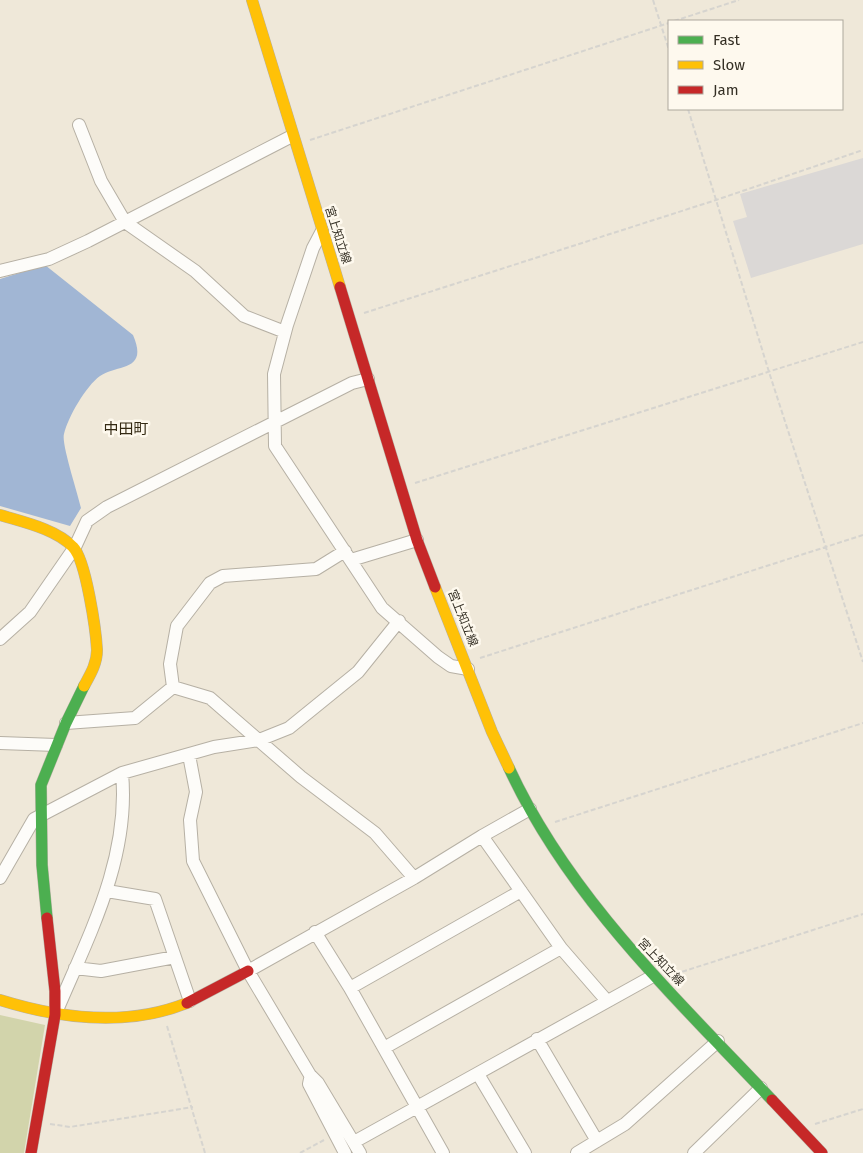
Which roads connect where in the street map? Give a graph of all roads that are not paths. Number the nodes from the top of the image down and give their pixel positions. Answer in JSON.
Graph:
{"nodes":[{"id":1,"x":252,"y":0,"type":"edge"},
{"id":2,"x":79,"y":125,"type":"dead end"},
{"id":3,"x":293,"y":141,"type":"junction"},
{"id":4,"x":125,"y":222,"type":"junction"},
{"id":5,"x":322,"y":231,"type":"junction"},
{"id":6,"x":0,"y":271,"type":"edge"},
{"id":7,"x":285,"y":332,"type":"junction"},
{"id":8,"x":368,"y":379,"type":"junction"},
{"id":9,"x":275,"y":423,"type":"junction"},
{"id":10,"x":0,"y":515,"type":"edge"},
{"id":11,"x":416,"y":540,"type":"junction"},
{"id":12,"x":75,"y":547,"type":"junction"},
{"id":13,"x":348,"y":556,"type":"junction"},
{"id":14,"x":399,"y":622,"type":"junction"},
{"id":15,"x":0,"y":639,"type":"edge"},
{"id":16,"x":467,"y":666,"type":"junction"},
{"id":17,"x":173,"y":687,"type":"junction"},
{"id":18,"x":66,"y":723,"type":"junction"},
{"id":19,"x":259,"y":740,"type":"junction"},
{"id":20,"x":0,"y":743,"type":"edge"},
{"id":21,"x":56,"y":745,"type":"junction"},
{"id":22,"x":189,"y":755,"type":"junction"},
{"id":23,"x":122,"y":773,"type":"junction"},
{"id":24,"x":530,"y":809,"type":"junction"},
{"id":25,"x":41,"y":816,"type":"junction"},
{"id":26,"x":482,"y":836,"type":"junction"},
{"id":27,"x":0,"y":878,"type":"edge"},
{"id":28,"x":414,"y":878,"type":"junction"},
{"id":29,"x":107,"y":891,"type":"junction"},
{"id":30,"x":521,"y":891,"type":"junction"},
{"id":31,"x":315,"y":932,"type":"junction"},
{"id":32,"x":561,"y":948,"type":"junction"},
{"id":33,"x":175,"y":957,"type":"junction"},
{"id":34,"x":75,"y":968,"type":"junction"},
{"id":35,"x":248,"y":970,"type":"junction"},
{"id":36,"x":653,"y":976,"type":"junction"},
{"id":37,"x":350,"y":988,"type":"junction"},
{"id":38,"x":0,"y":1000,"type":"edge"},
{"id":39,"x":190,"y":1001,"type":"junction"},
{"id":40,"x":607,"y":1001,"type":"junction"},
{"id":41,"x":55,"y":1014,"type":"junction"},
{"id":42,"x":537,"y":1039,"type":"junction"},
{"id":43,"x":718,"y":1041,"type":"junction"},
{"id":44,"x":384,"y":1048,"type":"junction"},
{"id":45,"x":478,"y":1074,"type":"junction"},
{"id":46,"x":310,"y":1075,"type":"junction"},
{"id":47,"x":761,"y":1088,"type":"junction"},
{"id":48,"x":417,"y":1108,"type":"junction"},
{"id":49,"x":597,"y":1141,"type":"junction"},
{"id":50,"x":357,"y":1148,"type":"edge"},
{"id":51,"x":31,"y":1153,"type":"edge"},
{"id":52,"x":346,"y":1153,"type":"edge"},
{"id":53,"x":443,"y":1153,"type":"edge"},
{"id":54,"x":525,"y":1153,"type":"edge"},
{"id":55,"x":577,"y":1153,"type":"edge"},
{"id":56,"x":694,"y":1153,"type":"edge"},
{"id":57,"x":822,"y":1153,"type":"edge"}],
"edges":[{"from":1,"to":3,"type":"main road","name":"宮上知立線"},
{"from":2,"to":4,"type":"street"},
{"from":3,"to":4,"type":"street"},
{"from":3,"to":5,"type":"main road","name":"宮上知立線"},
{"from":4,"to":6,"type":"street"},
{"from":4,"to":7,"type":"street"},
{"from":5,"to":7,"type":"street"},
{"from":5,"to":8,"type":"main road","name":"宮上知立線"},
{"from":7,"to":9,"type":"street"},
{"from":8,"to":9,"type":"street"},
{"from":8,"to":11,"type":"main road","name":"宮上知立線"},
{"from":9,"to":12,"type":"street"},
{"from":9,"to":13,"type":"street"},
{"from":10,"to":12,"type":"main road"},
{"from":11,"to":13,"type":"street"},
{"from":11,"to":16,"type":"main road","name":"宮上知立線"},
{"from":12,"to":15,"type":"street"},
{"from":12,"to":18,"type":"main road"},
{"from":13,"to":14,"type":"street"},
{"from":13,"to":17,"type":"street"},
{"from":14,"to":16,"type":"street"},
{"from":14,"to":19,"type":"street"},
{"from":16,"to":24,"type":"main road","name":"宮上知立線"},
{"from":17,"to":18,"type":"street"},
{"from":17,"to":19,"type":"street"},
{"from":18,"to":21,"type":"main road"},
{"from":19,"to":22,"type":"street"},
{"from":19,"to":28,"type":"street"},
{"from":20,"to":21,"type":"street"},
{"from":21,"to":25,"type":"main road"},
{"from":22,"to":23,"type":"street"},
{"from":22,"to":35,"type":"street"},
{"from":23,"to":25,"type":"street"},
{"from":23,"to":29,"type":"street"},
{"from":24,"to":26,"type":"street"},
{"from":24,"to":36,"type":"main road","name":"宮上知立線"},
{"from":25,"to":27,"type":"street"},
{"from":25,"to":41,"type":"main road"},
{"from":26,"to":28,"type":"street"},
{"from":26,"to":30,"type":"street"},
{"from":28,"to":31,"type":"street"},
{"from":29,"to":33,"type":"street"},
{"from":29,"to":34,"type":"street"},
{"from":30,"to":32,"type":"street"},
{"from":30,"to":37,"type":"street"},
{"from":31,"to":35,"type":"street"},
{"from":31,"to":37,"type":"street"},
{"from":32,"to":40,"type":"street"},
{"from":32,"to":44,"type":"street"},
{"from":33,"to":34,"type":"street"},
{"from":33,"to":39,"type":"street"},
{"from":34,"to":41,"type":"street"},
{"from":35,"to":39,"type":"main road"},
{"from":35,"to":46,"type":"street"},
{"from":36,"to":40,"type":"street"},
{"from":36,"to":43,"type":"main road","name":"宮上知立線"},
{"from":37,"to":44,"type":"street"},
{"from":38,"to":41,"type":"main road"},
{"from":39,"to":41,"type":"main road"},
{"from":40,"to":42,"type":"street"},
{"from":41,"to":51,"type":"main road"},
{"from":42,"to":45,"type":"street"},
{"from":42,"to":49,"type":"street"},
{"from":43,"to":47,"type":"main road","name":"宮上知立線"},
{"from":43,"to":49,"type":"street"},
{"from":44,"to":48,"type":"street"},
{"from":45,"to":48,"type":"street"},
{"from":45,"to":54,"type":"street"},
{"from":46,"to":50,"type":"street"},
{"from":46,"to":52,"type":"street"},
{"from":47,"to":56,"type":"street"},
{"from":47,"to":57,"type":"main road","name":"宮上知立線"},
{"from":48,"to":50,"type":"street"},
{"from":48,"to":53,"type":"street"},
{"from":49,"to":55,"type":"street"}]}
